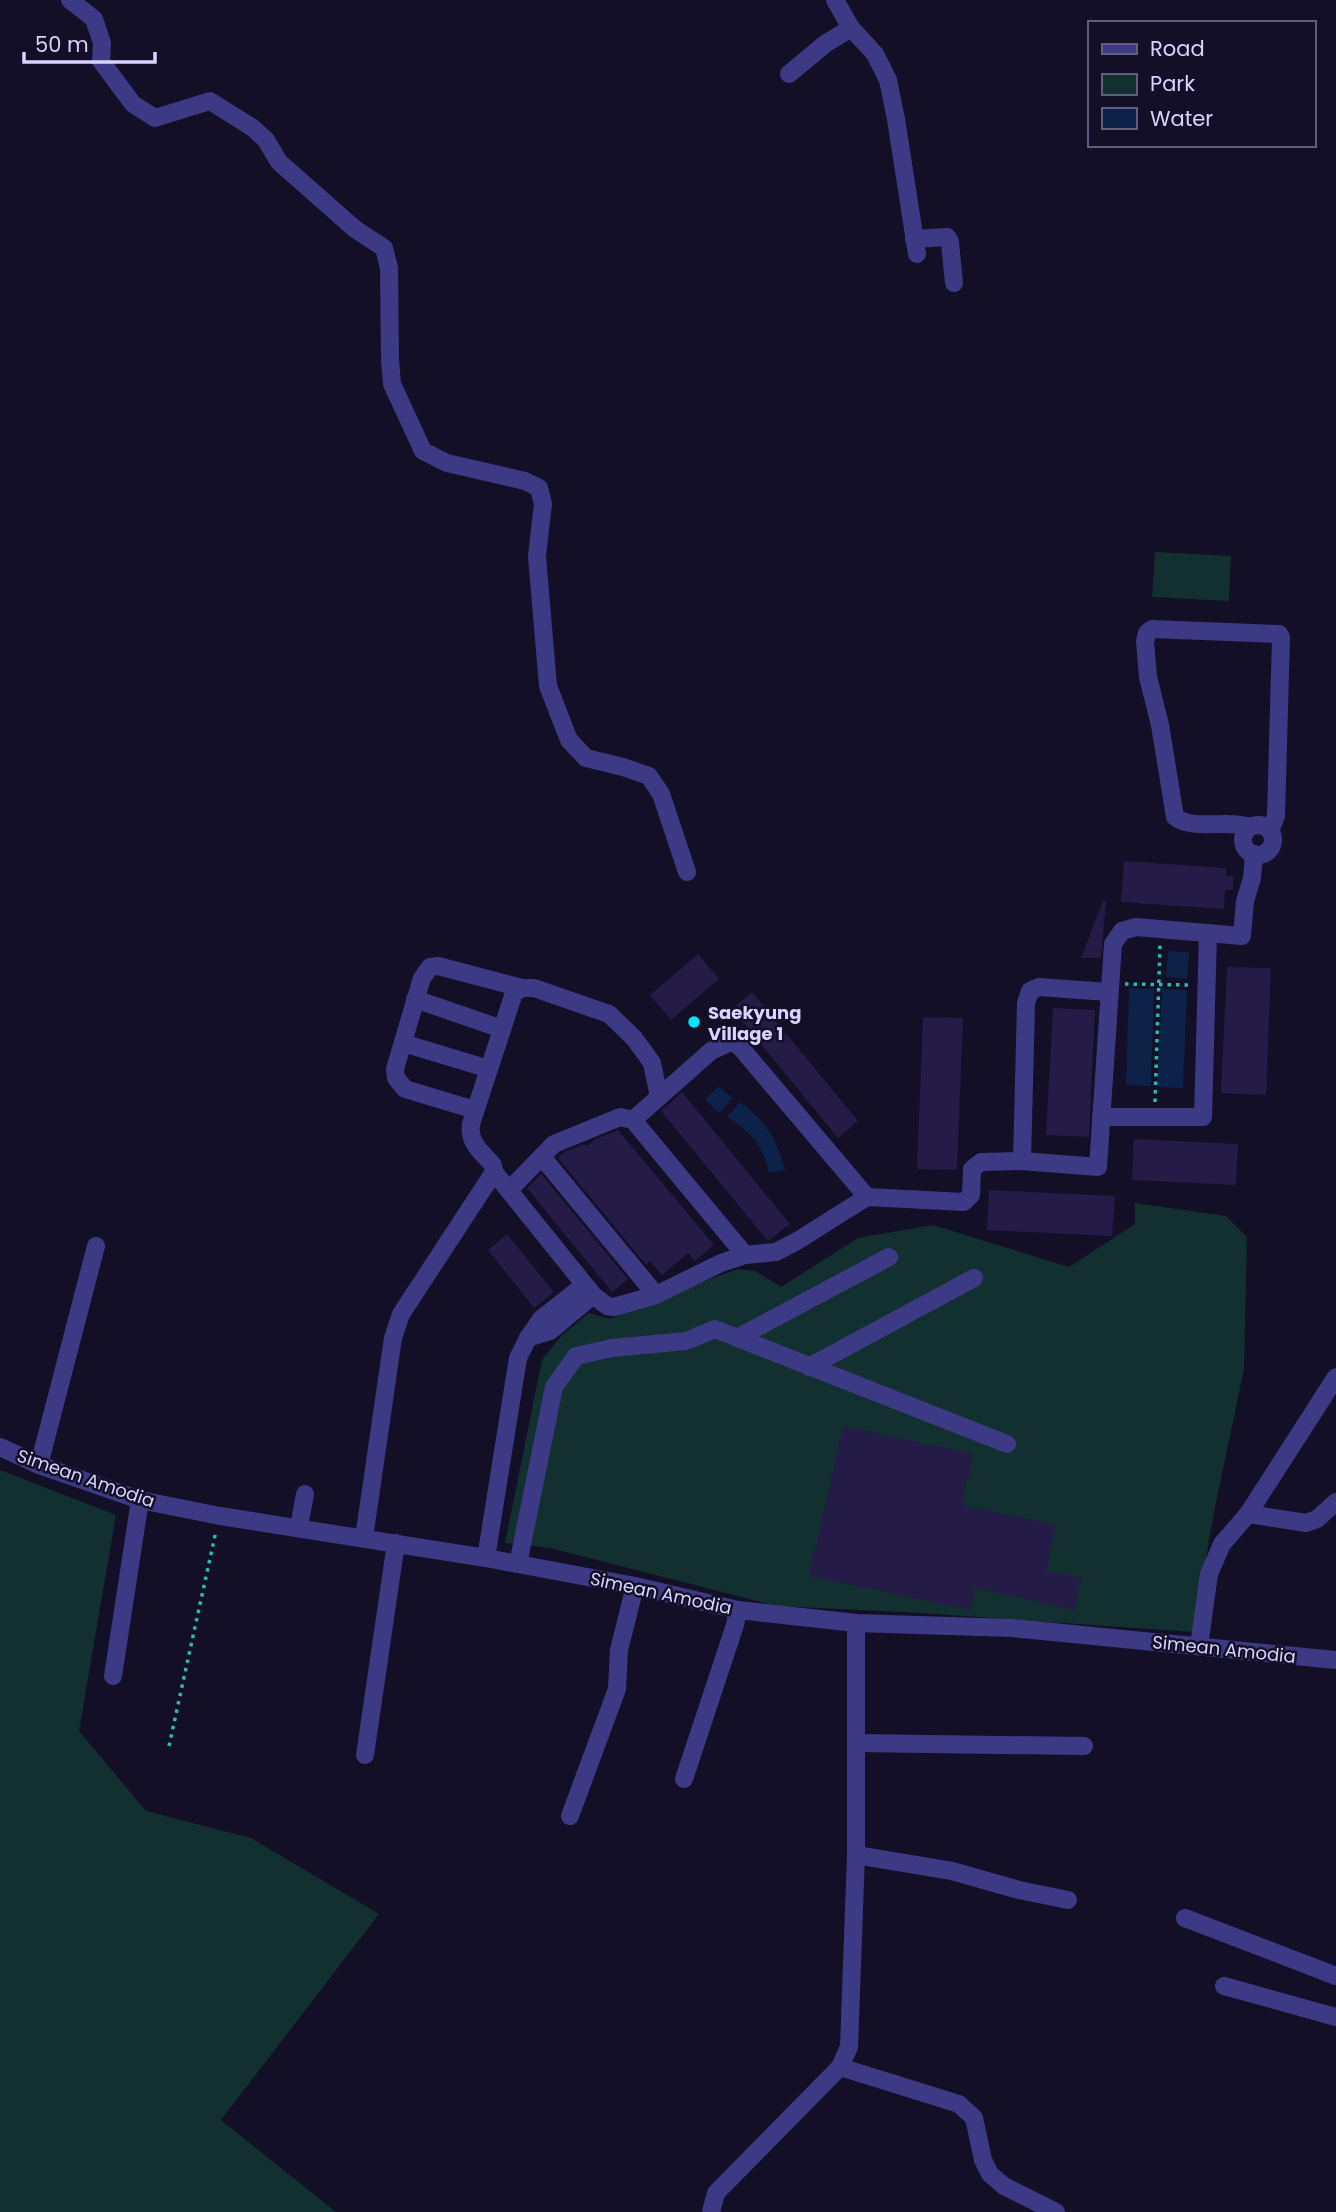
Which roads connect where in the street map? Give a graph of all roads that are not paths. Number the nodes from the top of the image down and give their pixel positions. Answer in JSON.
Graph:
{"nodes":[{"id":1,"x":70,"y":0,"type":"edge"},
{"id":2,"x":835,"y":0,"type":"edge"},
{"id":3,"x":851,"y":28,"type":"junction"},
{"id":4,"x":789,"y":74,"type":"dead end"},
{"id":5,"x":954,"y":283,"type":"dead end"},
{"id":6,"x":1250,"y":827,"type":"junction"},
{"id":7,"x":1270,"y":831,"type":"junction"},
{"id":8,"x":1254,"y":854,"type":"junction"},
{"id":9,"x":687,"y":872,"type":"dead end"},
{"id":10,"x":1208,"y":933,"type":"junction"},
{"id":11,"x":522,"y":988,"type":"junction"},
{"id":12,"x":1109,"y":988,"type":"junction"},
{"id":13,"x":415,"y":999,"type":"junction"},
{"id":14,"x":502,"y":1029,"type":"junction"},
{"id":15,"x":403,"y":1043,"type":"junction"},
{"id":16,"x":652,"y":1063,"type":"junction"},
{"id":17,"x":489,"y":1069,"type":"junction"},
{"id":18,"x":681,"y":1077,"type":"junction"},
{"id":19,"x":659,"y":1097,"type":"junction"},
{"id":20,"x":475,"y":1110,"type":"junction"},
{"id":21,"x":1101,"y":1116,"type":"junction"},
{"id":22,"x":633,"y":1119,"type":"junction"},
{"id":23,"x":542,"y":1157,"type":"junction"},
{"id":24,"x":1022,"y":1161,"type":"junction"},
{"id":25,"x":494,"y":1172,"type":"junction"},
{"id":26,"x":509,"y":1190,"type":"junction"},
{"id":27,"x":867,"y":1197,"type":"junction"},
{"id":28,"x":96,"y":1246,"type":"dead end"},
{"id":29,"x":745,"y":1255,"type":"junction"},
{"id":30,"x":889,"y":1257,"type":"dead end"},
{"id":31,"x":974,"y":1278,"type":"dead end"},
{"id":32,"x":589,"y":1290,"type":"junction"},
{"id":33,"x":656,"y":1295,"type":"junction"},
{"id":34,"x":737,"y":1338,"type":"junction"},
{"id":35,"x":809,"y":1367,"type":"junction"},
{"id":36,"x":1336,"y":1377,"type":"edge"},
{"id":37,"x":1007,"y":1444,"type":"dead end"},
{"id":38,"x":0,"y":1447,"type":"edge"},
{"id":39,"x":40,"y":1465,"type":"junction"},
{"id":40,"x":305,"y":1494,"type":"dead end"},
{"id":41,"x":139,"y":1500,"type":"junction"},
{"id":42,"x":1336,"y":1502,"type":"edge"},
{"id":43,"x":1248,"y":1514,"type":"junction"},
{"id":44,"x":299,"y":1527,"type":"junction"},
{"id":45,"x":364,"y":1538,"type":"junction"},
{"id":46,"x":396,"y":1544,"type":"junction"},
{"id":47,"x":486,"y":1558,"type":"junction"},
{"id":48,"x":519,"y":1564,"type":"junction"},
{"id":49,"x":635,"y":1586,"type":"junction"},
{"id":50,"x":738,"y":1610,"type":"junction"},
{"id":51,"x":856,"y":1623,"type":"junction"},
{"id":52,"x":1199,"y":1646,"type":"junction"},
{"id":53,"x":1336,"y":1660,"type":"edge"},
{"id":54,"x":113,"y":1676,"type":"dead end"},
{"id":55,"x":856,"y":1743,"type":"junction"},
{"id":56,"x":1084,"y":1746,"type":"dead end"},
{"id":57,"x":365,"y":1755,"type":"dead end"},
{"id":58,"x":684,"y":1779,"type":"dead end"},
{"id":59,"x":570,"y":1816,"type":"dead end"},
{"id":60,"x":856,"y":1855,"type":"junction"},
{"id":61,"x":1068,"y":1900,"type":"dead end"},
{"id":62,"x":1185,"y":1918,"type":"dead end"},
{"id":63,"x":1336,"y":1976,"type":"edge"},
{"id":64,"x":1224,"y":1986,"type":"dead end"},
{"id":65,"x":1336,"y":2017,"type":"edge"},
{"id":66,"x":840,"y":2067,"type":"junction"},
{"id":67,"x":711,"y":2212,"type":"edge"},
{"id":68,"x":1056,"y":2212,"type":"edge"}],
"edges":[{"from":1,"to":9,"type":"street"},
{"from":2,"to":3,"type":"street"},
{"from":3,"to":4,"type":"street"},
{"from":3,"to":5,"type":"street"},
{"from":6,"to":7,"type":"street"},
{"from":6,"to":7,"type":"street"},
{"from":6,"to":8,"type":"street"},
{"from":7,"to":8,"type":"street"},
{"from":8,"to":10,"type":"street"},
{"from":10,"to":12,"type":"street"},
{"from":10,"to":21,"type":"street"},
{"from":11,"to":13,"type":"street"},
{"from":11,"to":14,"type":"street"},
{"from":11,"to":16,"type":"street"},
{"from":12,"to":21,"type":"street"},
{"from":12,"to":24,"type":"street"},
{"from":13,"to":14,"type":"street"},
{"from":13,"to":15,"type":"street"},
{"from":14,"to":17,"type":"street"},
{"from":15,"to":17,"type":"street"},
{"from":15,"to":20,"type":"street"},
{"from":16,"to":18,"type":"street"},
{"from":16,"to":19,"type":"street"},
{"from":17,"to":20,"type":"street"},
{"from":18,"to":19,"type":"street"},
{"from":18,"to":27,"type":"street"},
{"from":19,"to":22,"type":"street"},
{"from":20,"to":25,"type":"street"},
{"from":21,"to":24,"type":"street"},
{"from":22,"to":23,"type":"street"},
{"from":22,"to":29,"type":"street"},
{"from":23,"to":26,"type":"street"},
{"from":23,"to":33,"type":"street"},
{"from":24,"to":27,"type":"street"},
{"from":25,"to":26,"type":"street"},
{"from":25,"to":45,"type":"street"},
{"from":26,"to":32,"type":"street"},
{"from":27,"to":29,"type":"street"},
{"from":28,"to":39,"type":"street"},
{"from":29,"to":33,"type":"street"},
{"from":30,"to":34,"type":"street"},
{"from":31,"to":35,"type":"street"},
{"from":32,"to":33,"type":"street"},
{"from":32,"to":47,"type":"street"},
{"from":34,"to":35,"type":"street"},
{"from":34,"to":48,"type":"street"},
{"from":35,"to":37,"type":"street"},
{"from":36,"to":43,"type":"street"},
{"from":38,"to":39,"type":"street","name":"Simean Amodia"},
{"from":39,"to":41,"type":"street","name":"Simean Amodia"},
{"from":40,"to":44,"type":"street"},
{"from":41,"to":44,"type":"street","name":"Simean Amodia"},
{"from":41,"to":54,"type":"street"},
{"from":42,"to":43,"type":"street"},
{"from":43,"to":52,"type":"street"},
{"from":44,"to":45,"type":"street","name":"Simean Amodia"},
{"from":45,"to":46,"type":"street","name":"Simean Amodia"},
{"from":46,"to":47,"type":"street","name":"Simean Amodia"},
{"from":46,"to":57,"type":"street"},
{"from":47,"to":48,"type":"street","name":"Simean Amodia"},
{"from":48,"to":49,"type":"street","name":"Simean Amodia"},
{"from":49,"to":50,"type":"street","name":"Simean Amodia"},
{"from":49,"to":59,"type":"street"},
{"from":50,"to":51,"type":"street","name":"Simean Amodia"},
{"from":50,"to":58,"type":"street"},
{"from":51,"to":52,"type":"street","name":"Simean Amodia"},
{"from":51,"to":55,"type":"street"},
{"from":52,"to":53,"type":"street","name":"Simean Amodia"},
{"from":55,"to":56,"type":"street"},
{"from":55,"to":60,"type":"street"},
{"from":60,"to":61,"type":"street"},
{"from":60,"to":66,"type":"street"},
{"from":62,"to":63,"type":"street"},
{"from":64,"to":65,"type":"street"},
{"from":66,"to":67,"type":"street"},
{"from":66,"to":68,"type":"street"}]}
